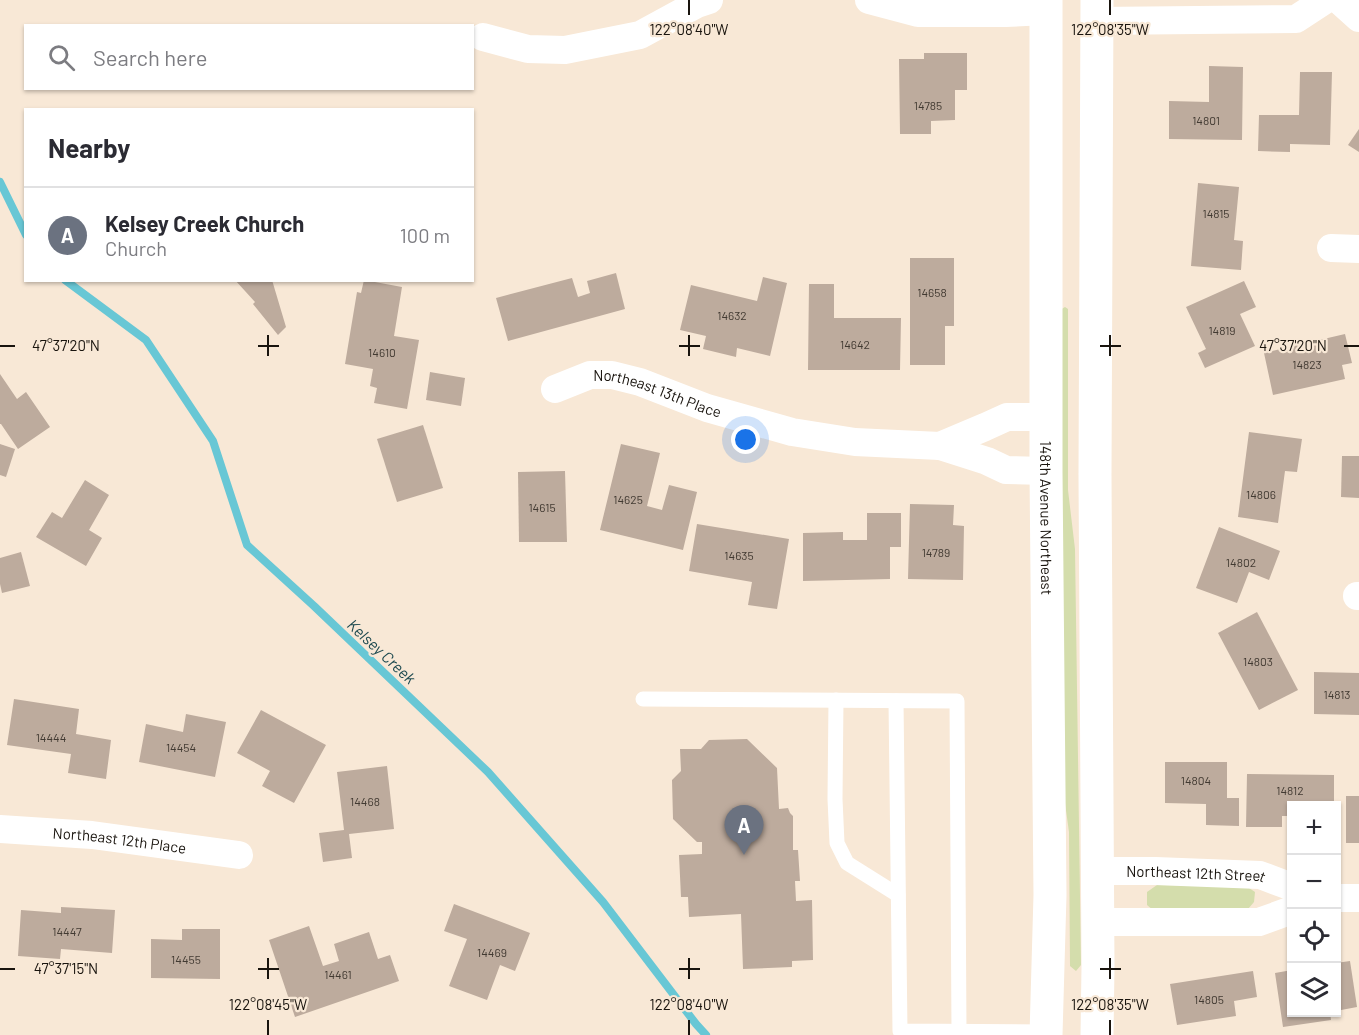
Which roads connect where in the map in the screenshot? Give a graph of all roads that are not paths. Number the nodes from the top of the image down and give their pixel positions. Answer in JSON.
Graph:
{"nodes":[{"id":1,"x":709,"y":0,"type":"edge"},
{"id":2,"x":869,"y":0,"type":"edge"},
{"id":3,"x":1325,"y":0,"type":"edge"},
{"id":4,"x":1339,"y":0,"type":"edge"},
{"id":5,"x":1046,"y":6,"type":"edge"},
{"id":6,"x":1097,"y":11,"type":"edge"},
{"id":7,"x":1359,"y":18,"type":"edge"},
{"id":8,"x":483,"y":37,"type":"dead end"},
{"id":9,"x":1331,"y":248,"type":"dead end"},
{"id":10,"x":1359,"y":249,"type":"edge"},
{"id":11,"x":1047,"y":301,"type":"junction"},
{"id":12,"x":555,"y":389,"type":"dead end"},
{"id":13,"x":1046,"y":417,"type":"junction"},
{"id":14,"x":1095,"y":424,"type":"junction"},
{"id":15,"x":940,"y":446,"type":"junction"},
{"id":16,"x":1046,"y":471,"type":"junction"},
{"id":17,"x":643,"y":699,"type":"dead end"},
{"id":18,"x":836,"y":700,"type":"junction"},
{"id":19,"x":896,"y":700,"type":"junction"},
{"id":20,"x":0,"y":829,"type":"edge"},
{"id":21,"x":239,"y":855,"type":"dead end"},
{"id":22,"x":1098,"y":871,"type":"junction"},
{"id":23,"x":1287,"y":885,"type":"edge"},
{"id":24,"x":898,"y":895,"type":"junction"},
{"id":25,"x":1050,"y":895,"type":"junction"},
{"id":26,"x":1341,"y":898,"type":"edge"},
{"id":27,"x":1359,"y":898,"type":"edge"},
{"id":28,"x":1287,"y":912,"type":"edge"},
{"id":29,"x":1098,"y":922,"type":"junction"},
{"id":30,"x":1098,"y":967,"type":"junction"},
{"id":31,"x":959,"y":1032,"type":"junction"},
{"id":32,"x":1046,"y":1034,"type":"edge"},
{"id":33,"x":1097,"y":1035,"type":"edge"}],
"edges":[{"from":1,"to":8,"type":"street"},
{"from":2,"to":5,"type":"street"},
{"from":3,"to":6,"type":"street"},
{"from":4,"to":7,"type":"street"},
{"from":5,"to":11,"type":"main road","name":"148th Avenue Northeast"},
{"from":6,"to":14,"type":"main road"},
{"from":9,"to":10,"type":"street"},
{"from":11,"to":13,"type":"main road","name":"148th Avenue Northeast"},
{"from":11,"to":14,"type":"main road"},
{"from":12,"to":15,"type":"street","name":"Northeast 13th Place"},
{"from":13,"to":15,"type":"street","name":"Northeast 13th Place"},
{"from":13,"to":16,"type":"main road","name":"148th Avenue Northeast"},
{"from":14,"to":22,"type":"main road"},
{"from":15,"to":16,"type":"street","name":"Northeast 13th Place"},
{"from":16,"to":25,"type":"main road","name":"148th Avenue Northeast"},
{"from":17,"to":18,"type":"lane"},
{"from":18,"to":19,"type":"lane"},
{"from":18,"to":24,"type":"lane"},
{"from":19,"to":24,"type":"lane"},
{"from":19,"to":31,"type":"lane"},
{"from":20,"to":21,"type":"street","name":"Northeast 12th Place"},
{"from":22,"to":23,"type":"street","name":"Northeast 12th Street"},
{"from":22,"to":29,"type":"main road"},
{"from":24,"to":31,"type":"lane"},
{"from":25,"to":30,"type":"main road"},
{"from":25,"to":32,"type":"main road","name":"148th Avenue Northeast"},
{"from":26,"to":27,"type":"street"},
{"from":28,"to":29,"type":"street"},
{"from":29,"to":30,"type":"main road"},
{"from":30,"to":33,"type":"main road"},
{"from":31,"to":32,"type":"lane"}]}
